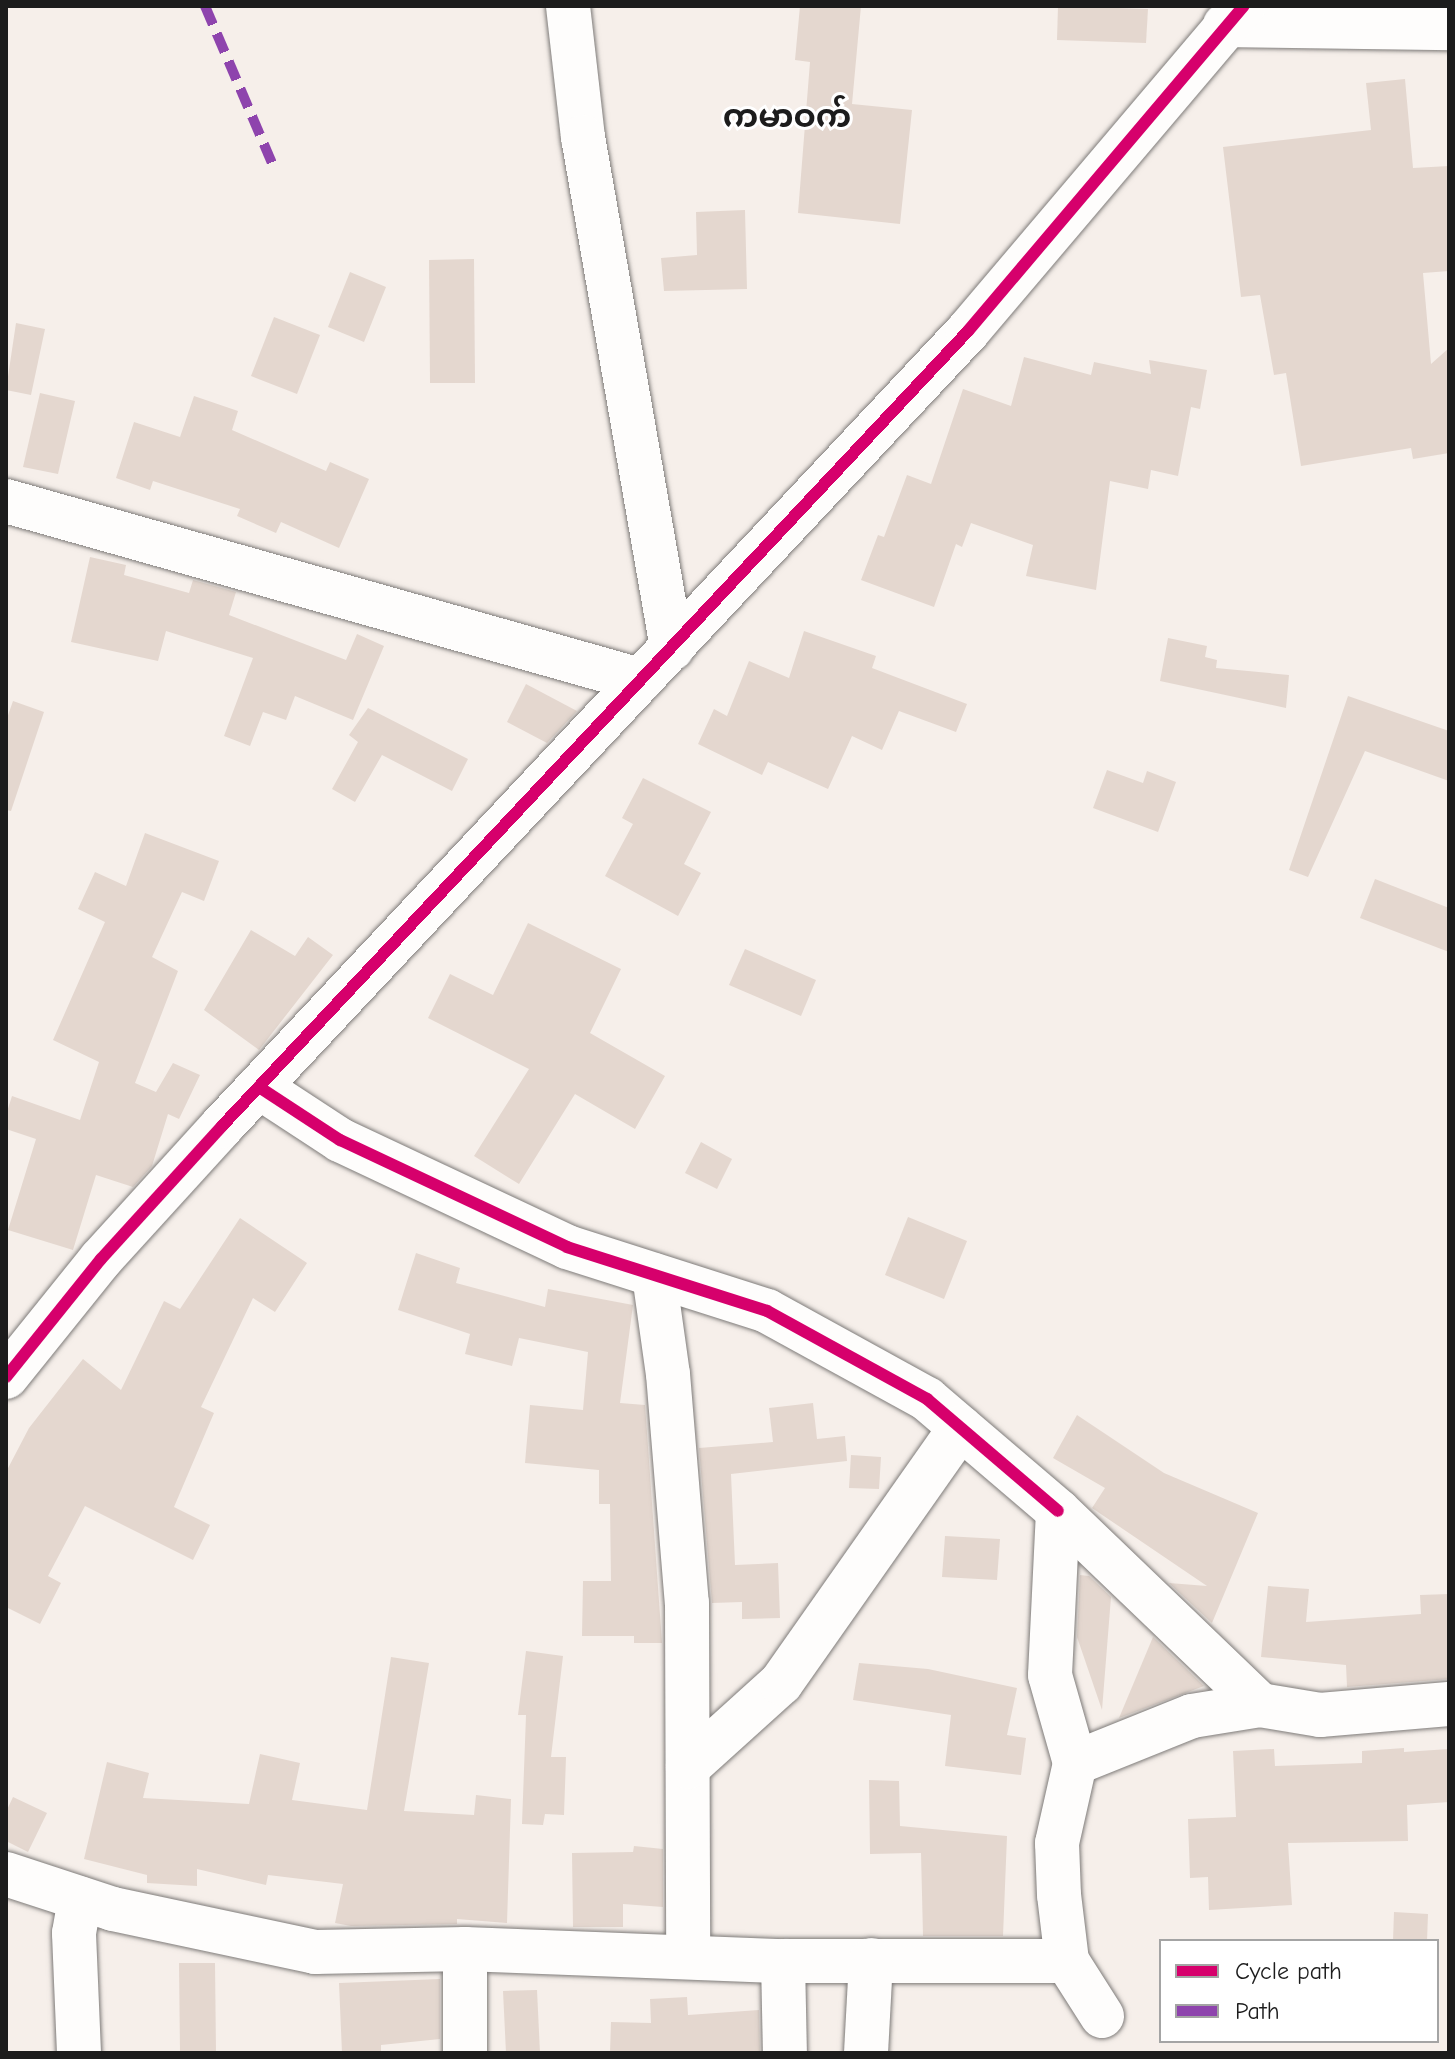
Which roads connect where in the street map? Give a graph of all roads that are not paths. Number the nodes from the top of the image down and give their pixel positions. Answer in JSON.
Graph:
{"nodes":[{"id":1,"x":568,"y":6,"type":"edge"},
{"id":2,"x":1234,"y":16,"type":"edge"},
{"id":3,"x":1449,"y":28,"type":"edge"},
{"id":4,"x":6,"y":501,"type":"edge"},
{"id":5,"x":672,"y":648,"type":"junction"},
{"id":6,"x":640,"y":680,"type":"junction"},
{"id":7,"x":259,"y":1087,"type":"junction"},
{"id":8,"x":654,"y":1275,"type":"junction"},
{"id":9,"x":6,"y":1377,"type":"edge"},
{"id":10,"x":960,"y":1428,"type":"junction"},
{"id":11,"x":1058,"y":1511,"type":"junction"},
{"id":12,"x":1449,"y":1704,"type":"edge"},
{"id":13,"x":1260,"y":1705,"type":"junction"},
{"id":14,"x":1075,"y":1763,"type":"junction"},
{"id":15,"x":688,"y":1767,"type":"junction"},
{"id":16,"x":6,"y":1874,"type":"edge"},
{"id":17,"x":80,"y":1899,"type":"junction"},
{"id":18,"x":465,"y":1949,"type":"junction"},
{"id":19,"x":688,"y":1956,"type":"junction"},
{"id":20,"x":871,"y":1960,"type":"junction"},
{"id":21,"x":783,"y":1961,"type":"junction"},
{"id":22,"x":1067,"y":1961,"type":"junction"},
{"id":23,"x":1102,"y":2016,"type":"dead end"},
{"id":24,"x":79,"y":2053,"type":"edge"},
{"id":25,"x":465,"y":2053,"type":"edge"},
{"id":26,"x":785,"y":2053,"type":"edge"},
{"id":27,"x":866,"y":2053,"type":"edge"}],
"edges":[{"from":1,"to":5,"type":"street"},
{"from":2,"to":3,"type":"street"},
{"from":2,"to":5,"type":"street"},
{"from":4,"to":6,"type":"street"},
{"from":5,"to":6,"type":"street"},
{"from":6,"to":7,"type":"street"},
{"from":7,"to":8,"type":"street"},
{"from":7,"to":9,"type":"street"},
{"from":8,"to":10,"type":"street"},
{"from":8,"to":15,"type":"street"},
{"from":10,"to":11,"type":"street"},
{"from":10,"to":15,"type":"street"},
{"from":11,"to":13,"type":"street"},
{"from":11,"to":14,"type":"street"},
{"from":12,"to":13,"type":"street"},
{"from":13,"to":14,"type":"street"},
{"from":14,"to":22,"type":"street"},
{"from":15,"to":19,"type":"street"},
{"from":16,"to":17,"type":"street"},
{"from":17,"to":18,"type":"street"},
{"from":17,"to":24,"type":"street"},
{"from":18,"to":19,"type":"street"},
{"from":18,"to":25,"type":"street"},
{"from":19,"to":21,"type":"street"},
{"from":20,"to":21,"type":"street"},
{"from":20,"to":22,"type":"street"},
{"from":20,"to":27,"type":"street"},
{"from":21,"to":26,"type":"street"},
{"from":22,"to":23,"type":"street"}]}
